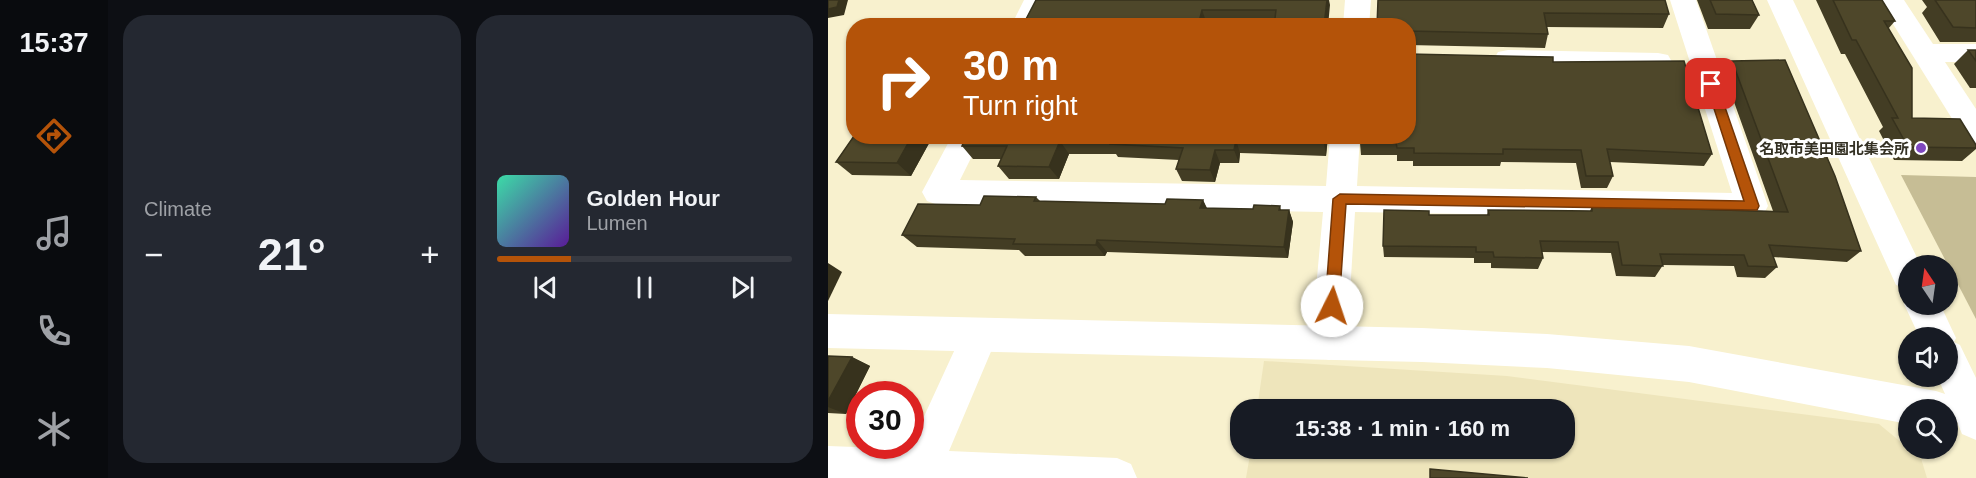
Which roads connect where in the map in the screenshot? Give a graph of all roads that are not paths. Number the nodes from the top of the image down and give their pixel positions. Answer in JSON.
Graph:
{"nodes":[{"id":1,"x":1037,"y":0,"type":"edge"},
{"id":2,"x":1358,"y":0,"type":"edge"},
{"id":3,"x":1683,"y":0,"type":"edge"},
{"id":4,"x":1780,"y":0,"type":"edge"},
{"id":5,"x":1891,"y":0,"type":"edge"},
{"id":6,"x":1028,"y":18,"type":"edge"},
{"id":7,"x":1357,"y":18,"type":"edge"},
{"id":8,"x":1925,"y":53,"type":"junction"},
{"id":9,"x":1976,"y":53,"type":"edge"},
{"id":10,"x":1480,"y":58,"type":"edge"},
{"id":11,"x":1705,"y":63,"type":"junction"},
{"id":12,"x":1976,"y":133,"type":"edge"},
{"id":13,"x":963,"y":144,"type":"edge"},
{"id":14,"x":1344,"y":144,"type":"edge"},
{"id":15,"x":1340,"y":199,"type":"junction"},
{"id":16,"x":1899,"y":255,"type":"edge"},
{"id":17,"x":828,"y":331,"type":"edge"},
{"id":18,"x":980,"y":335,"type":"junction"},
{"id":19,"x":1329,"y":344,"type":"junction"},
{"id":20,"x":1958,"y":387,"type":"edge"},
{"id":21,"x":1898,"y":403,"type":"edge"},
{"id":22,"x":1968,"y":416,"type":"edge"},
{"id":23,"x":828,"y":466,"type":"edge"},
{"id":24,"x":921,"y":469,"type":"junction"},
{"id":25,"x":1117,"y":478,"type":"edge"}],
"edges":[{"from":1,"to":6,"type":"street"},
{"from":2,"to":7,"type":"street"},
{"from":3,"to":11,"type":"street"},
{"from":4,"to":16,"type":"street"},
{"from":5,"to":8,"type":"street"},
{"from":8,"to":9,"type":"street"},
{"from":8,"to":12,"type":"street"},
{"from":10,"to":11,"type":"street"},
{"from":11,"to":15,"type":"street"},
{"from":13,"to":15,"type":"street"},
{"from":14,"to":15,"type":"street"},
{"from":15,"to":19,"type":"street"},
{"from":17,"to":18,"type":"street"},
{"from":18,"to":19,"type":"street"},
{"from":18,"to":24,"type":"street"},
{"from":19,"to":21,"type":"street"},
{"from":20,"to":22,"type":"street"},
{"from":23,"to":24,"type":"street"},
{"from":24,"to":25,"type":"street"}]}
